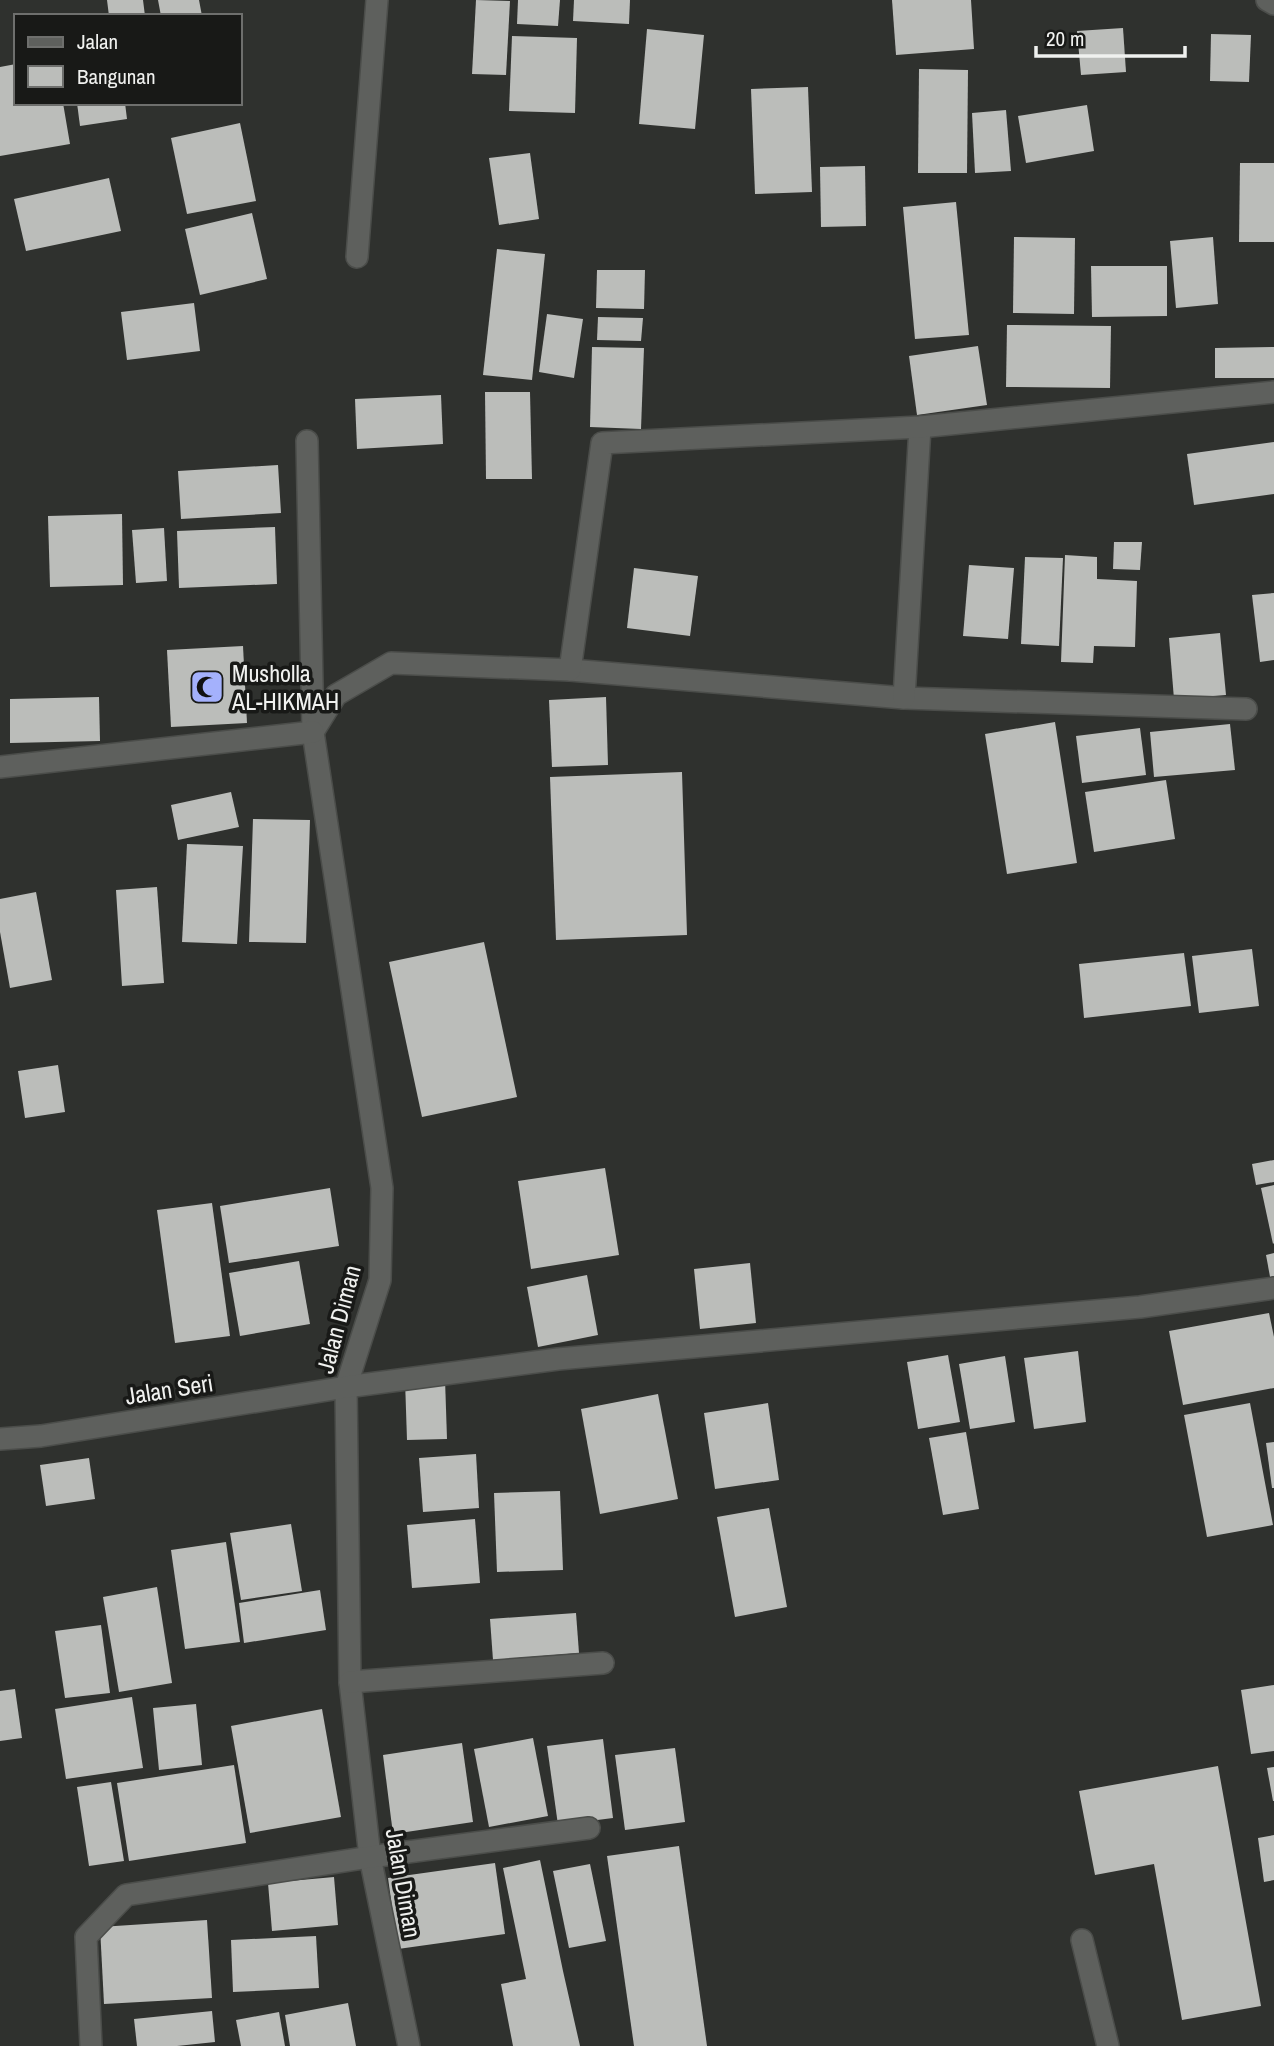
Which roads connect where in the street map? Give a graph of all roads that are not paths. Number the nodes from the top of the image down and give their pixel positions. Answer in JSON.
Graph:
{"nodes":[{"id":1,"x":377,"y":0,"type":"edge"},
{"id":2,"x":1267,"y":0,"type":"edge"},
{"id":3,"x":1274,"y":5,"type":"edge"},
{"id":4,"x":357,"y":257,"type":"dead end"},
{"id":5,"x":1274,"y":392,"type":"edge"},
{"id":6,"x":920,"y":427,"type":"junction"},
{"id":7,"x":307,"y":441,"type":"dead end"},
{"id":8,"x":570,"y":670,"type":"junction"},
{"id":9,"x":904,"y":698,"type":"junction"},
{"id":10,"x":1246,"y":709,"type":"dead end"},
{"id":11,"x":313,"y":732,"type":"junction"},
{"id":12,"x":0,"y":767,"type":"edge"},
{"id":13,"x":1274,"y":1288,"type":"edge"},
{"id":14,"x":346,"y":1387,"type":"junction"},
{"id":15,"x":0,"y":1439,"type":"edge"},
{"id":16,"x":603,"y":1663,"type":"dead end"},
{"id":17,"x":350,"y":1682,"type":"junction"},
{"id":18,"x":589,"y":1828,"type":"dead end"},
{"id":19,"x":370,"y":1857,"type":"junction"},
{"id":20,"x":1082,"y":1940,"type":"dead end"},
{"id":21,"x":91,"y":2046,"type":"edge"},
{"id":22,"x":409,"y":2046,"type":"edge"},
{"id":23,"x":1108,"y":2046,"type":"edge"}],
"edges":[{"from":1,"to":4,"type":"street"},
{"from":2,"to":3,"type":"street"},
{"from":5,"to":6,"type":"street"},
{"from":6,"to":8,"type":"street"},
{"from":6,"to":9,"type":"street"},
{"from":7,"to":11,"type":"street","name":"Jalan Diman"},
{"from":8,"to":9,"type":"street"},
{"from":8,"to":11,"type":"street"},
{"from":9,"to":10,"type":"street"},
{"from":11,"to":12,"type":"street"},
{"from":11,"to":14,"type":"street","name":"Jalan Diman"},
{"from":13,"to":14,"type":"street","name":"Jalan Seri"},
{"from":14,"to":15,"type":"street","name":"Jalan Seri"},
{"from":14,"to":17,"type":"street","name":"Jalan Diman"},
{"from":16,"to":17,"type":"street"},
{"from":17,"to":19,"type":"street","name":"Jalan Diman"},
{"from":18,"to":19,"type":"street"},
{"from":19,"to":21,"type":"street"},
{"from":19,"to":22,"type":"street","name":"Jalan Diman"},
{"from":20,"to":23,"type":"street"}]}
